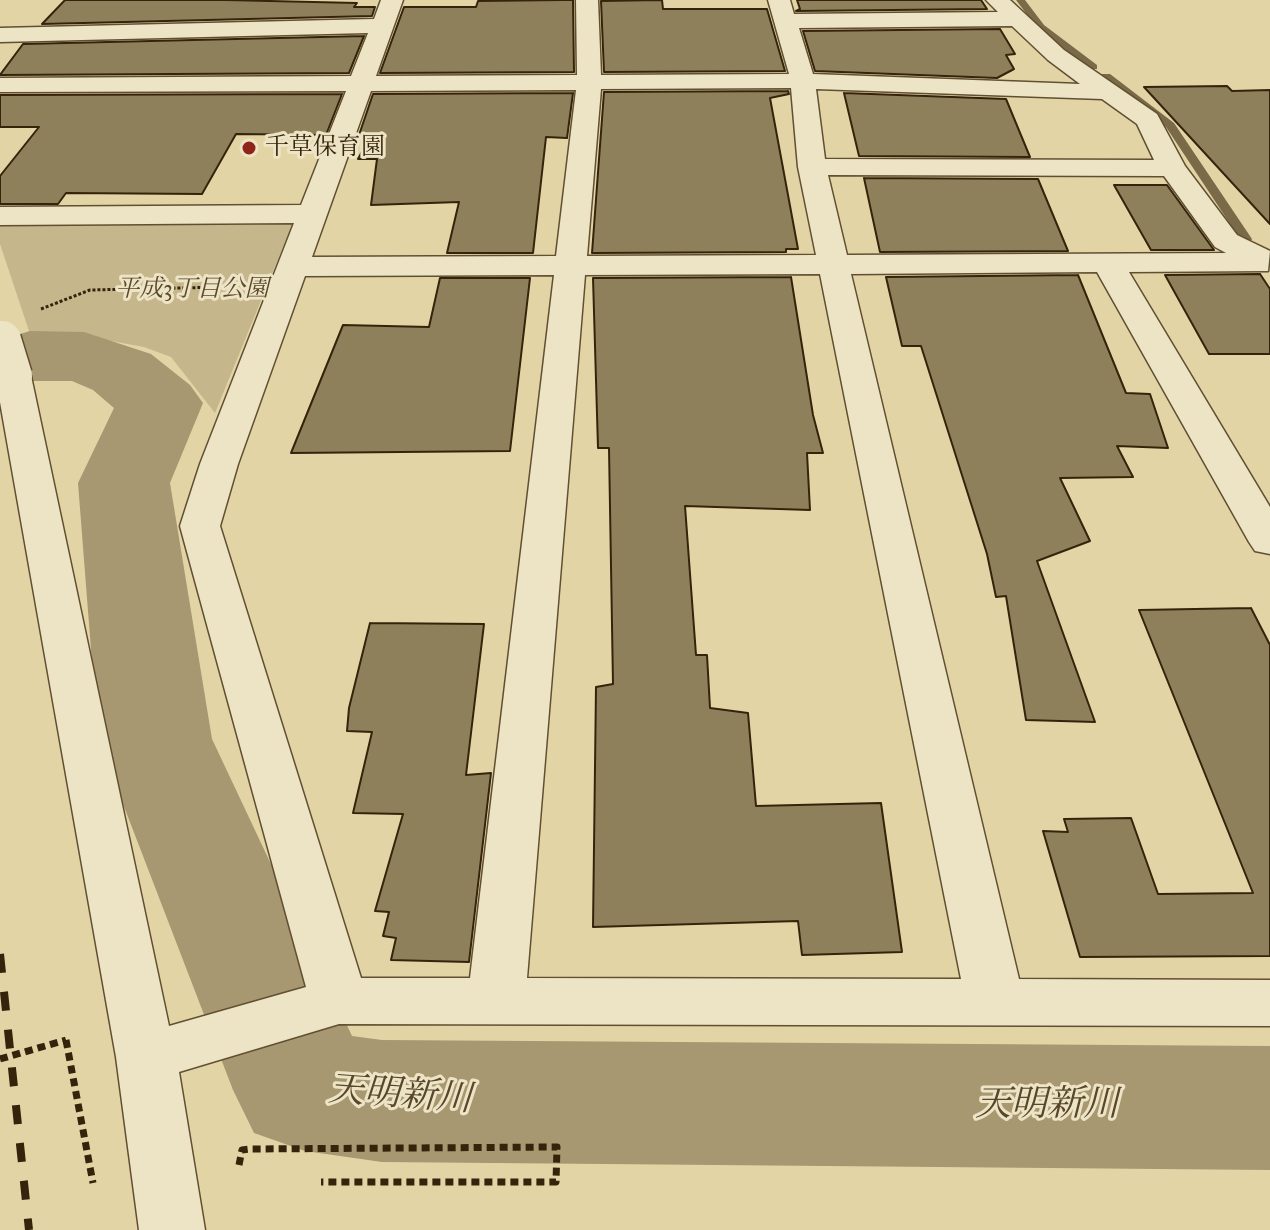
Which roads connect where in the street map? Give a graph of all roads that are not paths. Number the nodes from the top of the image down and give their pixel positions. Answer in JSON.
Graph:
{"nodes":[{"id":1,"x":392,"y":0,"type":"edge"},
{"id":2,"x":587,"y":0,"type":"edge"},
{"id":3,"x":997,"y":0,"type":"edge"},
{"id":4,"x":782,"y":10,"type":"edge"},
{"id":5,"x":1016,"y":19,"type":"junction"},
{"id":6,"x":381,"y":26,"type":"junction"},
{"id":7,"x":0,"y":35,"type":"edge"},
{"id":8,"x":803,"y":81,"type":"junction"},
{"id":9,"x":360,"y":82,"type":"junction"},
{"id":10,"x":589,"y":83,"type":"junction"},
{"id":11,"x":0,"y":85,"type":"edge"},
{"id":12,"x":1107,"y":92,"type":"junction"},
{"id":13,"x":812,"y":167,"type":"junction"},
{"id":14,"x":1172,"y":168,"type":"junction"},
{"id":15,"x":314,"y":214,"type":"junction"},
{"id":16,"x":0,"y":216,"type":"edge"},
{"id":17,"x":1267,"y":262,"type":"edge"},
{"id":18,"x":834,"y":264,"type":"junction"},
{"id":19,"x":569,"y":265,"type":"junction"},
{"id":20,"x":1109,"y":265,"type":"junction"},
{"id":21,"x":294,"y":267,"type":"junction"},
{"id":22,"x":5,"y":348,"type":"edge"},
{"id":23,"x":1270,"y":542,"type":"edge"},
{"id":24,"x":339,"y":1001,"type":"junction"},
{"id":25,"x":496,"y":1001,"type":"junction"},
{"id":26,"x":995,"y":1002,"type":"junction"},
{"id":27,"x":1270,"y":1003,"type":"edge"},
{"id":28,"x":146,"y":1057,"type":"junction"},
{"id":29,"x":172,"y":1230,"type":"edge"}],
"edges":[{"from":1,"to":6,"type":"street"},
{"from":2,"to":10,"type":"street"},
{"from":3,"to":5,"type":"street"},
{"from":4,"to":5,"type":"street"},
{"from":4,"to":8,"type":"street"},
{"from":5,"to":12,"type":"street"},
{"from":6,"to":7,"type":"street"},
{"from":6,"to":9,"type":"street"},
{"from":8,"to":10,"type":"street"},
{"from":8,"to":12,"type":"street"},
{"from":8,"to":13,"type":"street"},
{"from":9,"to":10,"type":"street"},
{"from":9,"to":11,"type":"street"},
{"from":9,"to":15,"type":"street"},
{"from":10,"to":19,"type":"street"},
{"from":12,"to":14,"type":"street"},
{"from":13,"to":14,"type":"street"},
{"from":13,"to":18,"type":"street"},
{"from":14,"to":17,"type":"street"},
{"from":15,"to":16,"type":"street"},
{"from":15,"to":21,"type":"street"},
{"from":17,"to":20,"type":"street"},
{"from":18,"to":19,"type":"street"},
{"from":18,"to":20,"type":"street"},
{"from":18,"to":26,"type":"street"},
{"from":19,"to":21,"type":"street"},
{"from":19,"to":25,"type":"street"},
{"from":20,"to":23,"type":"street"},
{"from":21,"to":24,"type":"street"},
{"from":22,"to":28,"type":"street"},
{"from":24,"to":25,"type":"street"},
{"from":24,"to":28,"type":"street"},
{"from":25,"to":26,"type":"street"},
{"from":26,"to":27,"type":"street"},
{"from":28,"to":29,"type":"street"}]}
